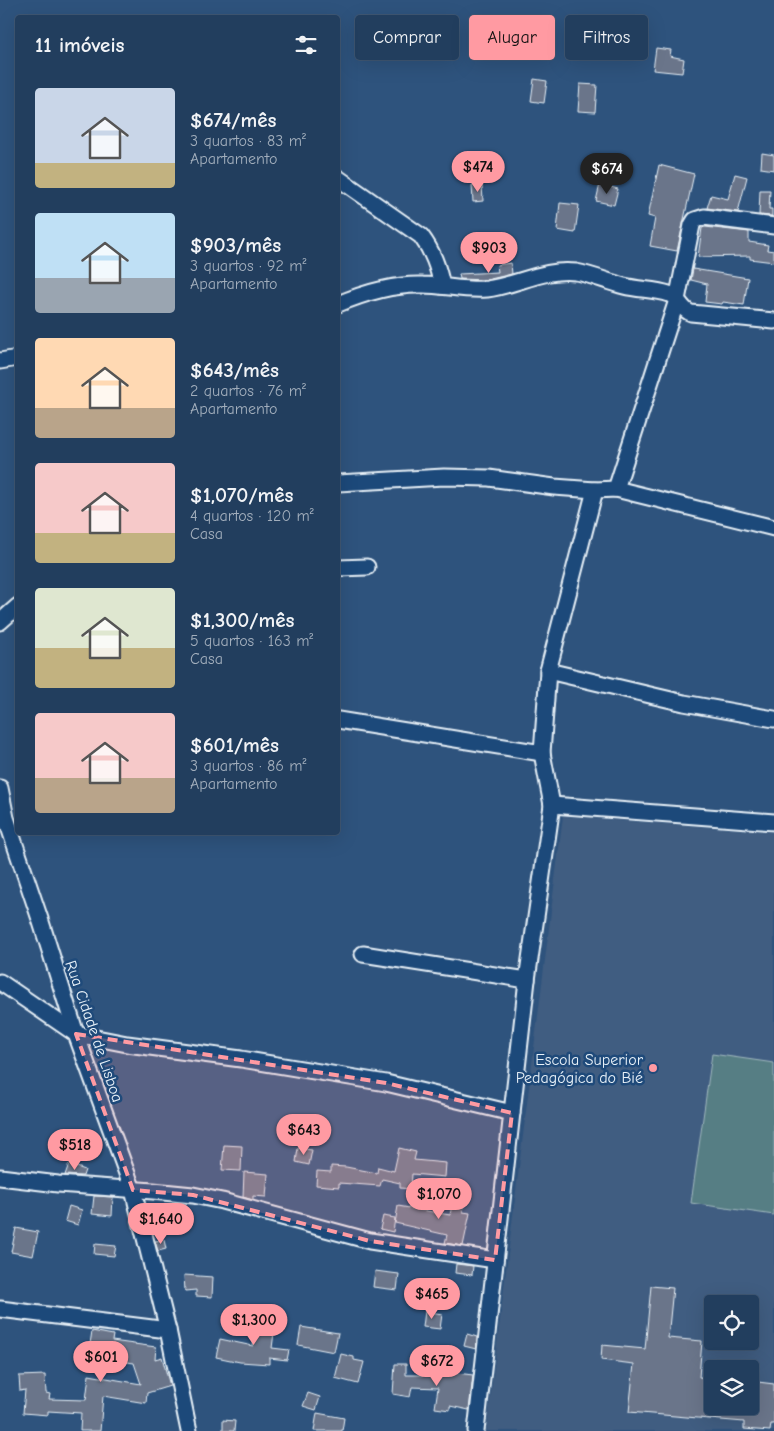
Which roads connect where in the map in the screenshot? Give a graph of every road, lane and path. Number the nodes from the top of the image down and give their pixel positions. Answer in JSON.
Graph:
{"nodes":[{"id":1,"x":340,"y":179,"type":"edge"},
{"id":2,"x":774,"y":226,"type":"edge"},
{"id":3,"x":442,"y":286,"type":"junction"},
{"id":4,"x":678,"y":300,"type":"junction"},
{"id":5,"x":340,"y":303,"type":"edge"},
{"id":6,"x":774,"y":321,"type":"edge"},
{"id":7,"x":15,"y":358,"type":"edge"},
{"id":8,"x":0,"y":360,"type":"edge"},
{"id":9,"x":340,"y":483,"type":"edge"},
{"id":10,"x":616,"y":489,"type":"junction"},
{"id":11,"x":595,"y":490,"type":"junction"},
{"id":12,"x":774,"y":528,"type":"edge"},
{"id":13,"x":367,"y":567,"type":"dead end"},
{"id":14,"x":340,"y":568,"type":"edge"},
{"id":15,"x":15,"y":609,"type":"edge"},
{"id":16,"x":0,"y":622,"type":"edge"},
{"id":17,"x":548,"y":671,"type":"junction"},
{"id":18,"x":774,"y":719,"type":"edge"},
{"id":19,"x":340,"y":720,"type":"edge"},
{"id":20,"x":542,"y":753,"type":"junction"},
{"id":21,"x":0,"y":788,"type":"edge"},
{"id":22,"x":552,"y":805,"type":"junction"},
{"id":23,"x":12,"y":817,"type":"edge"},
{"id":24,"x":774,"y":822,"type":"edge"},
{"id":25,"x":17,"y":835,"type":"edge"},
{"id":26,"x":363,"y":954,"type":"dead end"},
{"id":27,"x":527,"y":980,"type":"junction"},
{"id":28,"x":0,"y":982,"type":"edge"},
{"id":29,"x":76,"y":1034,"type":"junction"},
{"id":30,"x":512,"y":1113,"type":"junction"},
{"id":31,"x":0,"y":1177,"type":"edge"},
{"id":32,"x":133,"y":1190,"type":"junction"},
{"id":33,"x":495,"y":1260,"type":"junction"},
{"id":34,"x":0,"y":1309,"type":"edge"},
{"id":35,"x":168,"y":1330,"type":"junction"},
{"id":36,"x":189,"y":1431,"type":"edge"},
{"id":37,"x":476,"y":1431,"type":"edge"}],
"edges":[{"from":1,"to":3,"type":"street"},
{"from":2,"to":4,"type":"street"},
{"from":3,"to":4,"type":"street"},
{"from":3,"to":5,"type":"street"},
{"from":4,"to":6,"type":"street"},
{"from":4,"to":10,"type":"street"},
{"from":7,"to":8,"type":"street"},
{"from":9,"to":11,"type":"street"},
{"from":10,"to":11,"type":"street"},
{"from":10,"to":12,"type":"street"},
{"from":11,"to":17,"type":"street"},
{"from":13,"to":14,"type":"street"},
{"from":15,"to":16,"type":"street"},
{"from":17,"to":18,"type":"street"},
{"from":17,"to":20,"type":"street"},
{"from":19,"to":20,"type":"street"},
{"from":20,"to":22,"type":"street"},
{"from":21,"to":23,"type":"street","name":"Rua Cidade de Lisboa"},
{"from":22,"to":24,"type":"street"},
{"from":22,"to":27,"type":"street"},
{"from":25,"to":29,"type":"street","name":"Rua Cidade de Lisboa"},
{"from":26,"to":27,"type":"street"},
{"from":27,"to":30,"type":"street"},
{"from":28,"to":29,"type":"street"},
{"from":29,"to":30,"type":"street"},
{"from":29,"to":32,"type":"street","name":"Rua Cidade de Lisboa"},
{"from":30,"to":33,"type":"street"},
{"from":31,"to":32,"type":"street"},
{"from":32,"to":33,"type":"street"},
{"from":32,"to":35,"type":"street","name":"Rua Cidade de Lisboa"},
{"from":33,"to":37,"type":"street"},
{"from":34,"to":35,"type":"street"},
{"from":35,"to":36,"type":"street","name":"Rua Cidade de Lisboa"}]}
